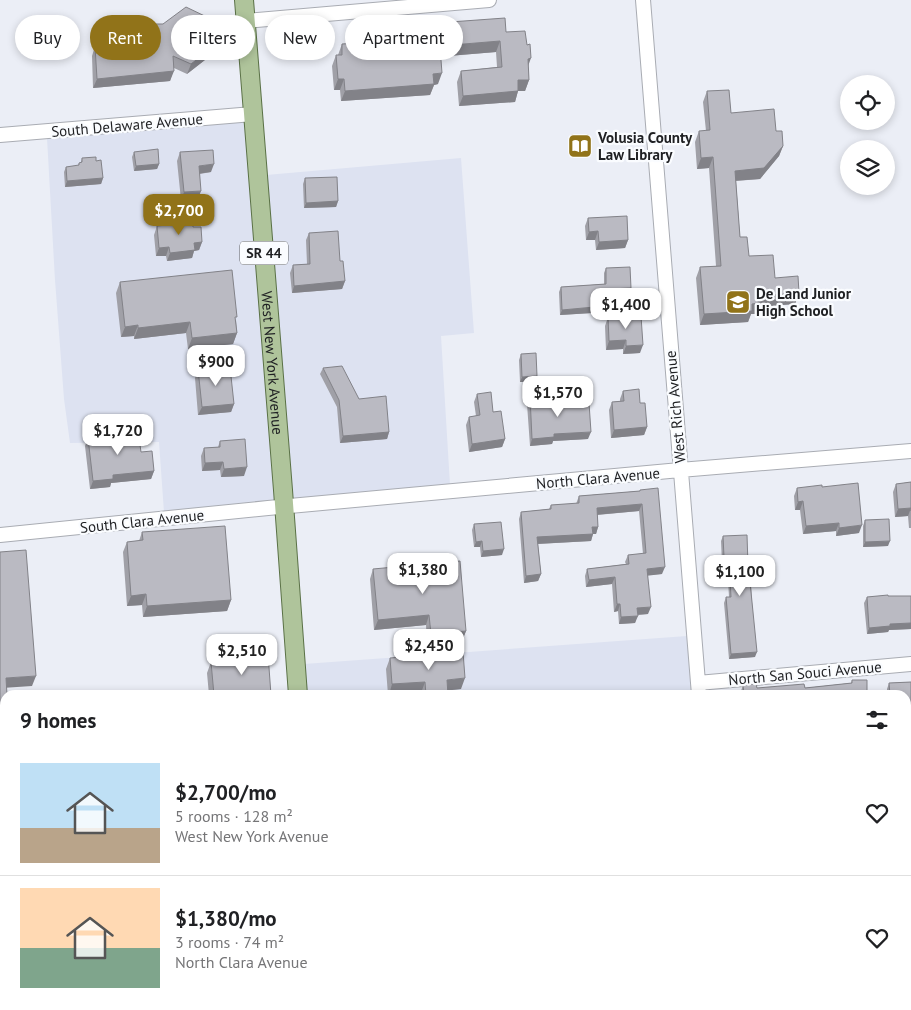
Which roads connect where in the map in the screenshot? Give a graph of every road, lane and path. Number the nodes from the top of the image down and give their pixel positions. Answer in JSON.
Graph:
{"nodes":[{"id":1,"x":244,"y":0,"type":"edge"},
{"id":2,"x":489,"y":0,"type":"edge"},
{"id":3,"x":643,"y":0,"type":"edge"},
{"id":4,"x":245,"y":15,"type":"edge"},
{"id":5,"x":255,"y":20,"type":"edge"},
{"id":6,"x":249,"y":60,"type":"edge"},
{"id":7,"x":253,"y":114,"type":"junction"},
{"id":8,"x":0,"y":136,"type":"edge"},
{"id":9,"x":911,"y":451,"type":"edge"},
{"id":10,"x":680,"y":470,"type":"junction"},
{"id":11,"x":284,"y":507,"type":"junction"},
{"id":12,"x":0,"y":535,"type":"edge"},
{"id":13,"x":911,"y":664,"type":"edge"},
{"id":14,"x":699,"y":689,"type":"edge"},
{"id":15,"x":298,"y":690,"type":"edge"}],
"edges":[{"from":1,"to":4,"type":"main road","name":"West New York Avenue","number":"SR 44"},
{"from":2,"to":5,"type":"street"},
{"from":3,"to":10,"type":"street","name":"West Rich Avenue"},
{"from":6,"to":7,"type":"main road","name":"West New York Avenue","number":"SR 44"},
{"from":7,"to":8,"type":"street","name":"South Delaware Avenue"},
{"from":7,"to":11,"type":"main road","name":"West New York Avenue","number":"SR 44"},
{"from":9,"to":10,"type":"street","name":"North Clara Avenue"},
{"from":10,"to":11,"type":"street","name":"North Clara Avenue"},
{"from":10,"to":14,"type":"street","name":"West Rich Avenue"},
{"from":11,"to":12,"type":"street","name":"South Clara Avenue"},
{"from":11,"to":15,"type":"main road","name":"West New York Avenue","number":"SR 44"},
{"from":13,"to":14,"type":"street","name":"North San Souci Avenue"}]}
